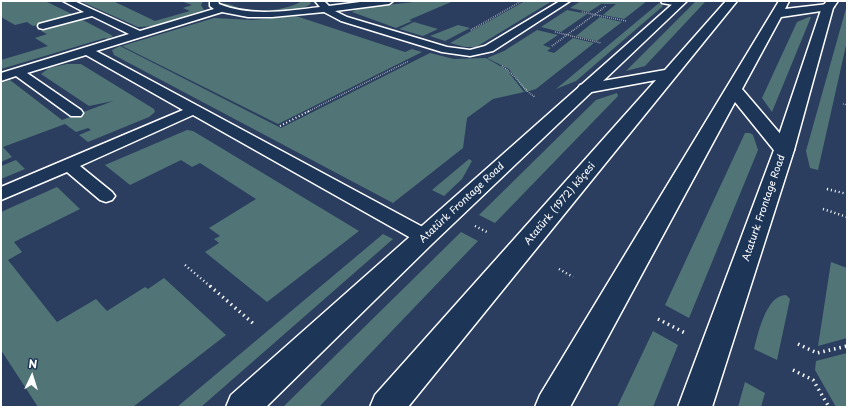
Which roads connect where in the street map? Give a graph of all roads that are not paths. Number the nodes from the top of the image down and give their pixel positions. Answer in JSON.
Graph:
{"nodes":[{"id":1,"x":67,"y":1,"type":"edge"},
{"id":2,"x":389,"y":1,"type":"edge"},
{"id":3,"x":566,"y":1,"type":"edge"},
{"id":4,"x":675,"y":2,"type":"edge"},
{"id":5,"x":727,"y":3,"type":"edge"},
{"id":6,"x":830,"y":4,"type":"edge"},
{"id":7,"x":322,"y":5,"type":"edge"},
{"id":8,"x":217,"y":6,"type":"edge"},
{"id":9,"x":780,"y":8,"type":"edge"},
{"id":10,"x":93,"y":13,"type":"junction"},
{"id":11,"x":43,"y":26,"type":"dead end"},
{"id":12,"x":139,"y":35,"type":"junction"},
{"id":13,"x":87,"y":50,"type":"junction"},
{"id":14,"x":18,"y":72,"type":"junction"},
{"id":15,"x":671,"y":73,"type":"junction"},
{"id":16,"x":1,"y":77,"type":"edge"},
{"id":17,"x":586,"y":88,"type":"junction"},
{"id":18,"x":733,"y":89,"type":"junction"},
{"id":19,"x":194,"y":110,"type":"junction"},
{"id":20,"x":76,"y":112,"type":"dead end"},
{"id":21,"x":784,"y":150,"type":"junction"},
{"id":22,"x":69,"y":164,"type":"junction"},
{"id":23,"x":1,"y":194,"type":"edge"},
{"id":24,"x":106,"y":196,"type":"dead end"},
{"id":25,"x":425,"y":237,"type":"junction"},
{"id":26,"x":244,"y":407,"type":"edge"},
{"id":27,"x":387,"y":407,"type":"edge"},
{"id":28,"x":552,"y":407,"type":"edge"},
{"id":29,"x":695,"y":407,"type":"edge"}],
"edges":[{"from":1,"to":10,"type":"lane"},
{"from":2,"to":7,"type":"lane"},
{"from":3,"to":7,"type":"lane"},
{"from":4,"to":17,"type":"main road","name":"Atatürk Frontage Road"},
{"from":5,"to":15,"type":"main road","name":"Atatürk (1972) köçesi"},
{"from":6,"to":9,"type":"main road"},
{"from":6,"to":21,"type":"main road","name":"Ataturk Frontage Road"},
{"from":7,"to":8,"type":"lane"},
{"from":8,"to":12,"type":"lane"},
{"from":9,"to":18,"type":"main road"},
{"from":10,"to":11,"type":"lane"},
{"from":10,"to":12,"type":"lane"},
{"from":12,"to":13,"type":"lane"},
{"from":13,"to":14,"type":"lane"},
{"from":13,"to":19,"type":"lane"},
{"from":14,"to":16,"type":"lane"},
{"from":14,"to":20,"type":"lane"},
{"from":15,"to":17,"type":"main road"},
{"from":15,"to":27,"type":"main road","name":"Atatürk (1972) köçesi"},
{"from":17,"to":25,"type":"main road","name":"Atatürk Frontage Road"},
{"from":18,"to":21,"type":"main road"},
{"from":18,"to":28,"type":"main road"},
{"from":19,"to":22,"type":"lane"},
{"from":19,"to":25,"type":"lane"},
{"from":21,"to":29,"type":"main road","name":"Ataturk Frontage Road"},
{"from":22,"to":23,"type":"lane"},
{"from":22,"to":24,"type":"lane"},
{"from":25,"to":26,"type":"main road","name":"Atatürk Frontage Road"}]}
